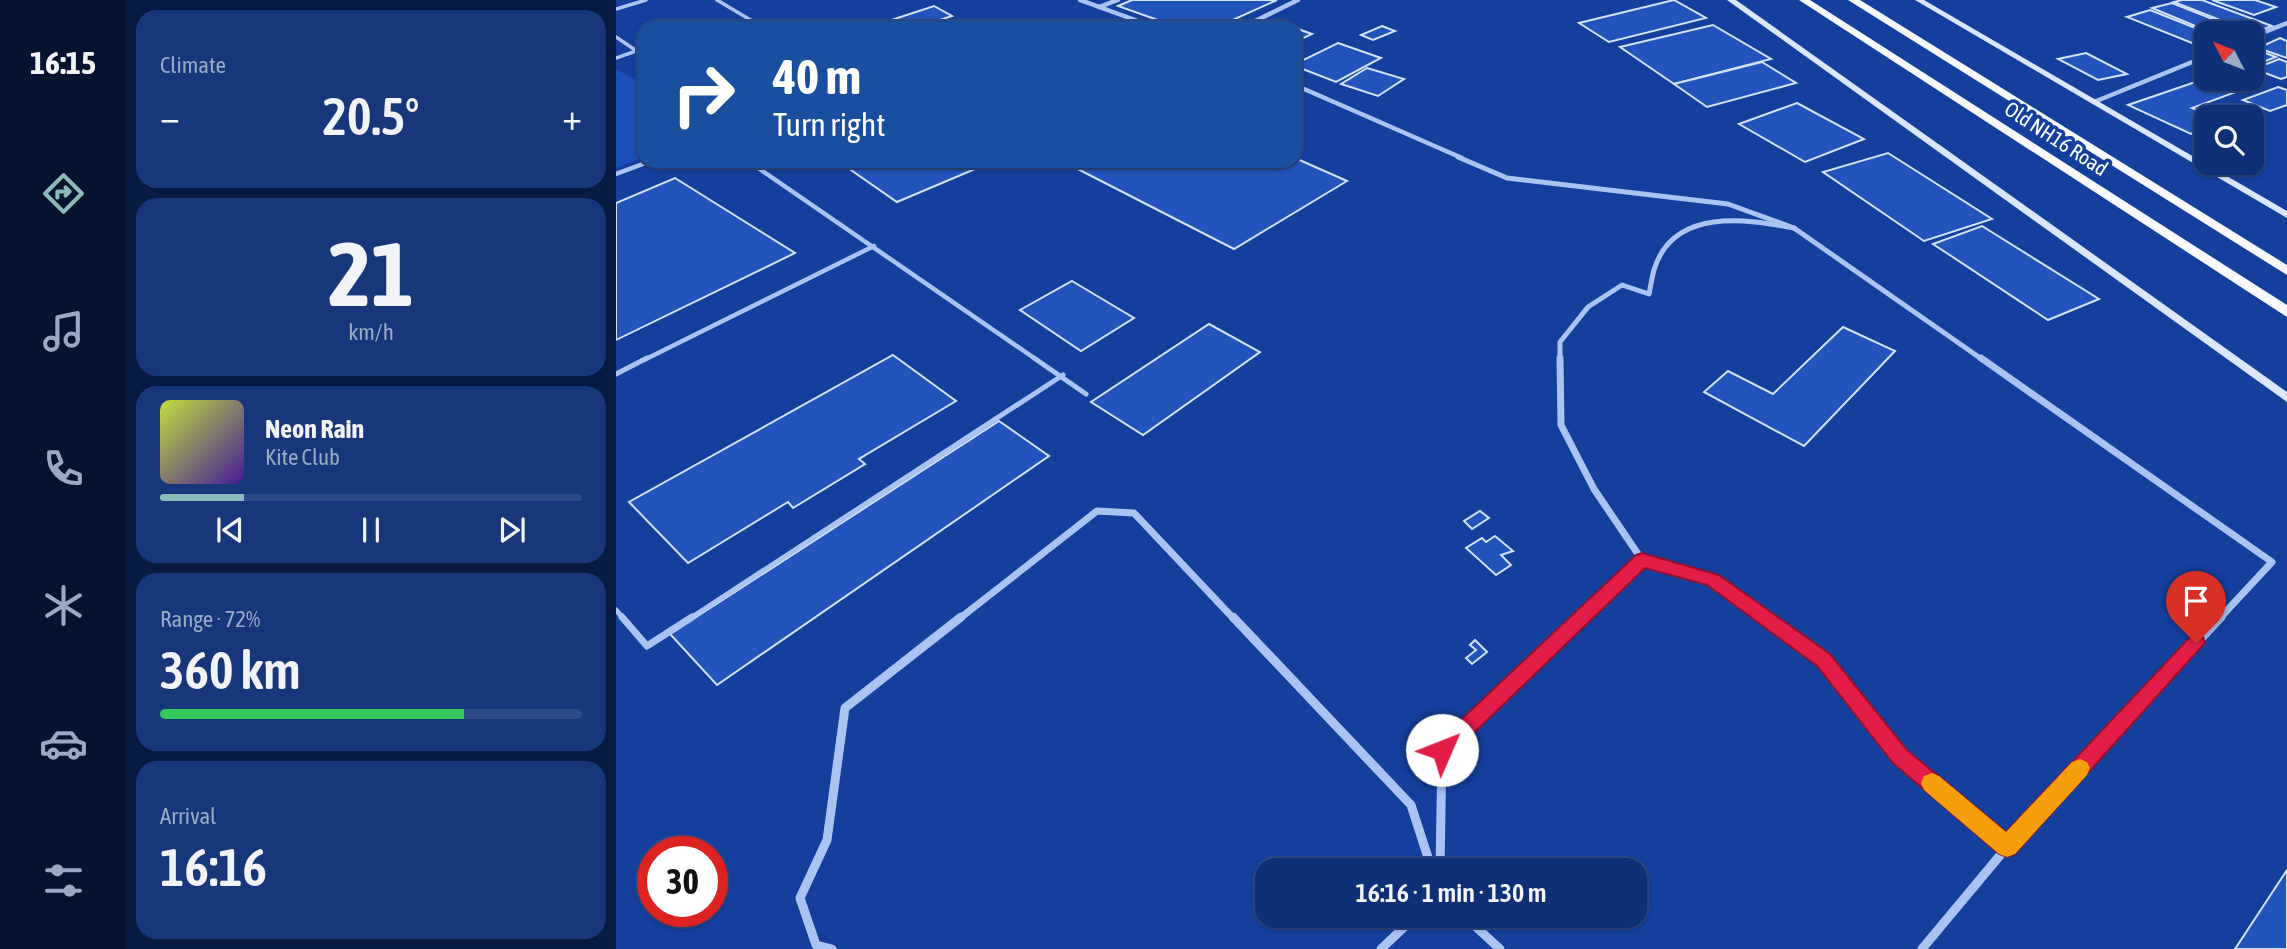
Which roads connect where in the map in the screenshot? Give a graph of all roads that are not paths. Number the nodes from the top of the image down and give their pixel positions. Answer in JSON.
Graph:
{"nodes":[{"id":1,"x":646,"y":0,"type":"edge"},
{"id":2,"x":717,"y":0,"type":"edge"},
{"id":3,"x":1080,"y":0,"type":"edge"},
{"id":4,"x":1118,"y":0,"type":"edge"},
{"id":5,"x":1298,"y":0,"type":"edge"},
{"id":6,"x":1731,"y":0,"type":"edge"},
{"id":7,"x":1804,"y":0,"type":"edge"},
{"id":8,"x":1853,"y":0,"type":"edge"},
{"id":9,"x":1919,"y":0,"type":"edge"},
{"id":10,"x":1099,"y":7,"type":"junction"},
{"id":11,"x":616,"y":9,"type":"edge"},
{"id":12,"x":752,"y":21,"type":"edge"},
{"id":13,"x":1138,"y":21,"type":"edge"},
{"id":14,"x":1255,"y":21,"type":"edge"},
{"id":15,"x":2287,"y":23,"type":"edge"},
{"id":16,"x":2264,"y":32,"type":"edge"},
{"id":17,"x":616,"y":37,"type":"edge"},
{"id":18,"x":636,"y":51,"type":"joint"},
{"id":19,"x":616,"y":58,"type":"edge"},
{"id":20,"x":2194,"y":61,"type":"edge"},
{"id":21,"x":1302,"y":88,"type":"edge"},
{"id":22,"x":2094,"y":102,"type":"junction"},
{"id":23,"x":637,"y":166,"type":"edge"},
{"id":24,"x":758,"y":168,"type":"edge"},
{"id":25,"x":616,"y":174,"type":"edge"},
{"id":26,"x":2287,"y":215,"type":"edge"},
{"id":27,"x":1794,"y":228,"type":"junction"},
{"id":28,"x":874,"y":246,"type":"junction"},
{"id":29,"x":2287,"y":271,"type":"edge"},
{"id":30,"x":2287,"y":312,"type":"edge"},
{"id":31,"x":616,"y":374,"type":"edge"},
{"id":32,"x":1063,"y":375,"type":"junction"},
{"id":33,"x":1086,"y":394,"type":"dead end"},
{"id":34,"x":2287,"y":398,"type":"edge"},
{"id":35,"x":1642,"y":560,"type":"junction"},
{"id":36,"x":616,"y":610,"type":"edge"},
{"id":37,"x":2007,"y":846,"type":"junction"},
{"id":38,"x":1428,"y":858,"type":"edge"},
{"id":39,"x":1440,"y":858,"type":"edge"},
{"id":40,"x":1403,"y":928,"type":"edge"},
{"id":41,"x":1477,"y":928,"type":"edge"},
{"id":42,"x":832,"y":949,"type":"edge"},
{"id":43,"x":1381,"y":949,"type":"edge"},
{"id":44,"x":1500,"y":949,"type":"edge"},
{"id":45,"x":1922,"y":949,"type":"edge"}],
"edges":[{"from":1,"to":11,"type":"lane"},
{"from":2,"to":12,"type":"lane"},
{"from":3,"to":10,"type":"street"},
{"from":4,"to":10,"type":"street"},
{"from":5,"to":14,"type":"street"},
{"from":6,"to":34,"type":"street"},
{"from":7,"to":30,"type":"main road","name":"Old NH16 Road"},
{"from":8,"to":29,"type":"main road","name":"Old NH16 Road"},
{"from":9,"to":22,"type":"street"},
{"from":10,"to":13,"type":"street"},
{"from":15,"to":16,"type":"street"},
{"from":17,"to":18,"type":"lane"},
{"from":18,"to":19,"type":"lane"},
{"from":20,"to":22,"type":"street"},
{"from":21,"to":27,"type":"street"},
{"from":22,"to":26,"type":"street"},
{"from":23,"to":25,"type":"lane"},
{"from":24,"to":28,"type":"lane"},
{"from":27,"to":35,"type":"street"},
{"from":27,"to":37,"type":"street"},
{"from":28,"to":31,"type":"lane"},
{"from":28,"to":32,"type":"lane"},
{"from":32,"to":33,"type":"lane"},
{"from":32,"to":36,"type":"lane"},
{"from":35,"to":37,"type":"street"},
{"from":35,"to":39,"type":"street"},
{"from":37,"to":45,"type":"street"},
{"from":38,"to":42,"type":"street"},
{"from":40,"to":43,"type":"street"},
{"from":41,"to":44,"type":"street"}]}
